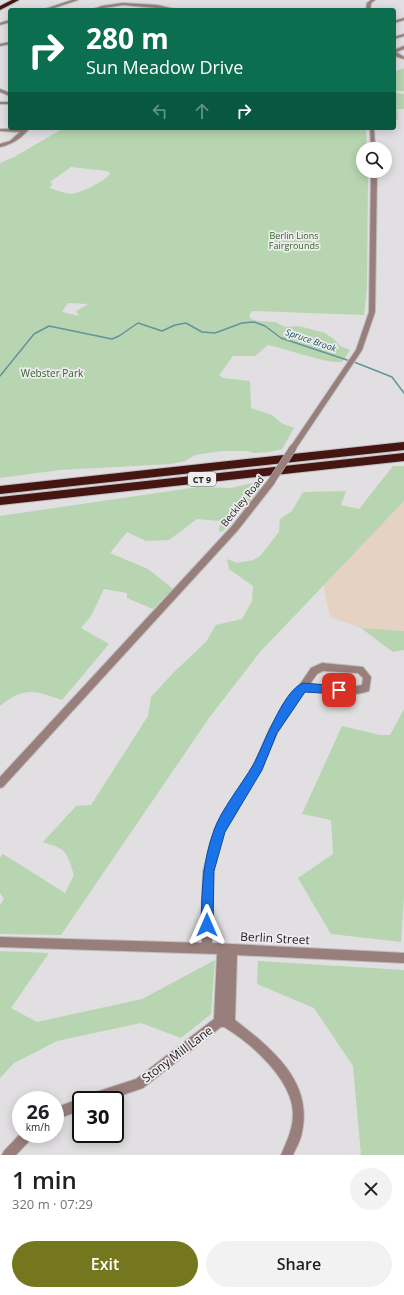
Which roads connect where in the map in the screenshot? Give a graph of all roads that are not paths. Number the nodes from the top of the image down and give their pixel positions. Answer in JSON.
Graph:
{"nodes":[{"id":1,"x":9,"y":0,"type":"edge"},
{"id":2,"x":16,"y":0,"type":"edge"},
{"id":3,"x":76,"y":0,"type":"edge"},
{"id":4,"x":373,"y":0,"type":"edge"},
{"id":5,"x":0,"y":4,"type":"edge"},
{"id":6,"x":0,"y":8,"type":"edge"},
{"id":7,"x":50,"y":8,"type":"edge"},
{"id":8,"x":99,"y":8,"type":"edge"},
{"id":9,"x":140,"y":8,"type":"edge"},
{"id":10,"x":368,"y":8,"type":"edge"},
{"id":11,"x":0,"y":130,"type":"edge"},
{"id":12,"x":27,"y":130,"type":"edge"},
{"id":13,"x":372,"y":130,"type":"edge"},
{"id":14,"x":373,"y":142,"type":"edge"},
{"id":15,"x":0,"y":146,"type":"edge"},
{"id":16,"x":374,"y":178,"type":"edge"},
{"id":17,"x":404,"y":446,"type":"edge"},
{"id":18,"x":404,"y":457,"type":"edge"},
{"id":19,"x":0,"y":490,"type":"edge"},
{"id":20,"x":58,"y":495,"type":"junction"},
{"id":21,"x":0,"y":501,"type":"edge"},
{"id":22,"x":0,"y":506,"type":"edge"},
{"id":23,"x":303,"y":687,"type":"junction"},
{"id":24,"x":0,"y":784,"type":"edge"},
{"id":25,"x":0,"y":942,"type":"edge"},
{"id":26,"x":207,"y":948,"type":"junction"},
{"id":27,"x":228,"y":949,"type":"junction"},
{"id":28,"x":404,"y":958,"type":"edge"},
{"id":29,"x":224,"y":1022,"type":"junction"},
{"id":30,"x":118,"y":1091,"type":"edge"},
{"id":31,"x":19,"y":1143,"type":"edge"},
{"id":32,"x":8,"y":1155,"type":"edge"},
{"id":33,"x":287,"y":1155,"type":"edge"}],
"edges":[{"from":1,"to":5,"type":"highway"},
{"from":2,"to":6,"type":"highway"},
{"from":3,"to":7,"type":"street"},
{"from":4,"to":10,"type":"street"},
{"from":8,"to":9,"type":"street"},
{"from":11,"to":12,"type":"street"},
{"from":12,"to":15,"type":"street"},
{"from":13,"to":14,"type":"street"},
{"from":16,"to":24,"type":"street","name":"Beckley Road","bridge":true},
{"from":17,"to":19,"type":"highway","number":"CT 9"},
{"from":18,"to":20,"type":"highway","number":"CT 9"},
{"from":20,"to":21,"type":"highway","number":"CT 9"},
{"from":20,"to":22,"type":"highway"},
{"from":23,"to":23,"type":"street"},
{"from":23,"to":26,"type":"street"},
{"from":25,"to":26,"type":"street","name":"Berlin Street"},
{"from":26,"to":27,"type":"street","name":"Berlin Street"},
{"from":27,"to":28,"type":"street","name":"Berlin Street"},
{"from":27,"to":29,"type":"street"},
{"from":29,"to":30,"type":"street","name":"Stony Mill Lane"},
{"from":29,"to":33,"type":"street"},
{"from":31,"to":32,"type":"street"}]}
